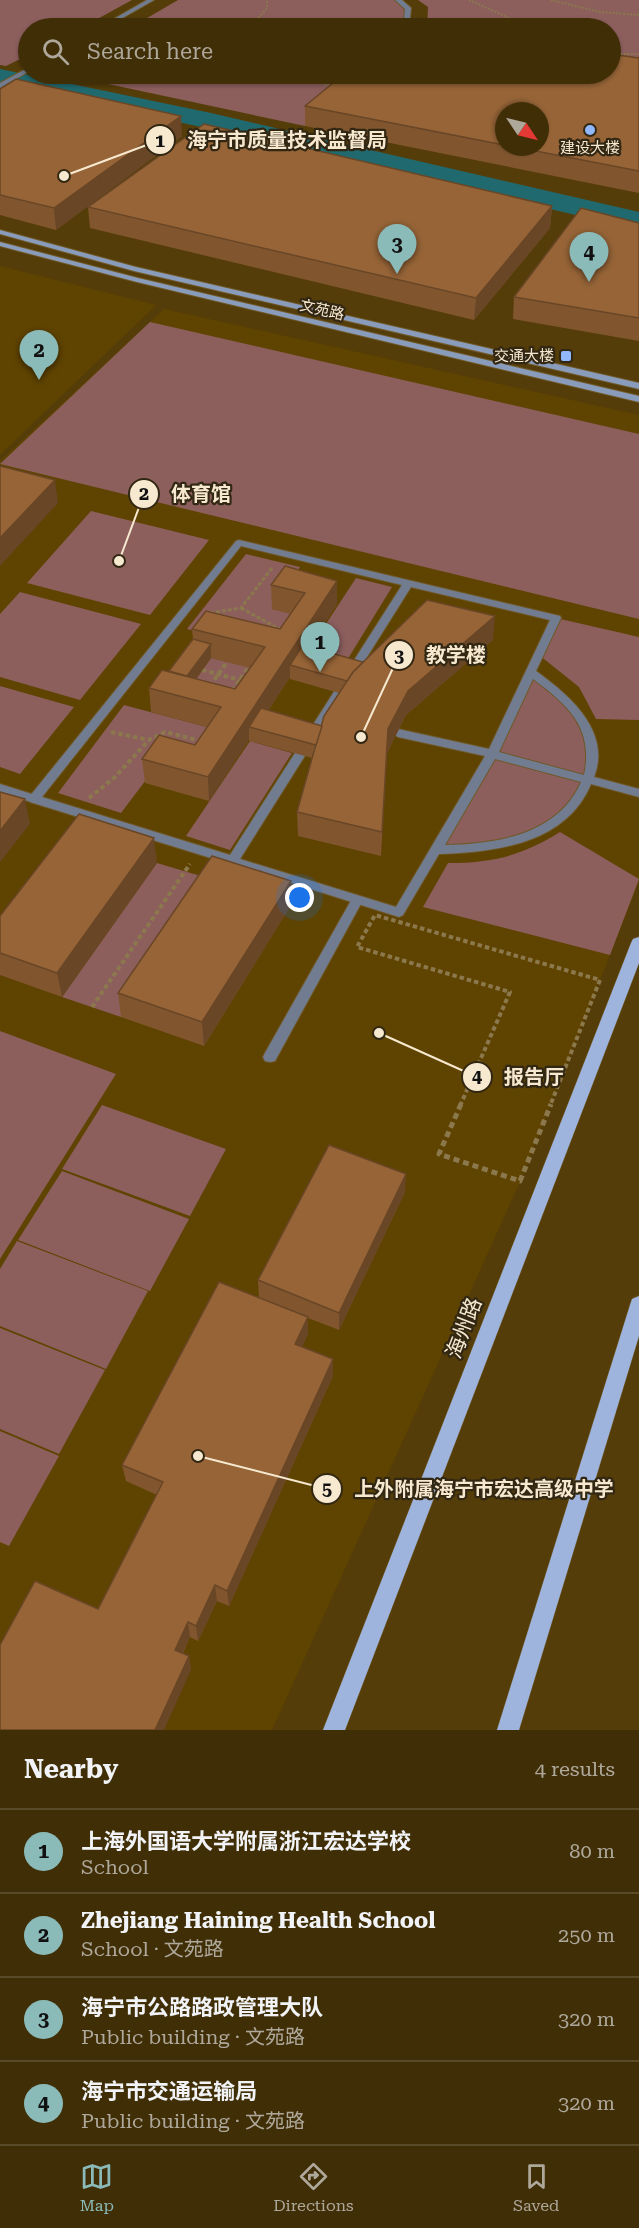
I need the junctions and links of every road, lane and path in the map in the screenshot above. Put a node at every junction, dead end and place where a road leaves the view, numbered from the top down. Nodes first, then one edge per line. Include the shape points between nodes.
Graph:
1 (151, 0) edge
2 (267, 0) edge
3 (398, 0) edge
4 (470, 0) edge
5 (551, 0) edge
6 (639, 15) edge
7 (119, 18) edge
8 (258, 18) edge
9 (407, 18) edge
10 (510, 18) edge
11 (621, 54) edge
12 (639, 54) edge
13 (18, 76) edge
14 (326, 84) edge
15 (0, 86) edge
16 (335, 87) edge
17 (0, 232) edge
18 (0, 244) edge
19 (639, 386) edge
20 (639, 399) edge
21 (283, 554) junction
22 (408, 583) junction
23 (241, 608) junction
24 (179, 617) junction
25 (292, 636) edge
26 (227, 662) edge
27 (249, 667) edge
28 (202, 670) edge
29 (531, 672) junction
30 (246, 681) edge
31 (203, 687) edge
32 (214, 690) edge
33 (225, 693) edge
34 (204, 695) edge
35 (236, 695) edge
36 (226, 700) edge
37 (91, 727) junction
38 (398, 733) edge
39 (149, 740) junction
40 (204, 742) edge
41 (492, 754) junction
42 (590, 779) junction
43 (0, 788) edge
44 (639, 793) edge
45 (34, 798) junction
46 (74, 812) junction
47 (199, 851) junction
48 (232, 862) junction
49 (357, 900) junction
50 (639, 944) edge
51 (600, 980) joint
52 (92, 1007) dead end
53 (270, 1058) dead end
54 (639, 1305) edge
55 (632, 1352) edge
56 (334, 1730) edge
57 (508, 1730) edge

1 - 7 street
2 - 8 path via 267,8
3 - 9 street via 408,8
4 - 10 path
5 - 6 path via 600,12
11 - 12 path
13 - 15 street
14 - 16 path
17 - 19 main road, 文苑路 via 134,269
18 - 20 main road, 文苑路
21 - 22 street
21 - 23 path
21 - 24 street via 239,543
22 - 29 street via 556,618
22 - 48 street
23 - 24 path
23 - 25 path
24 - 37 street
26 - 34 path
27 - 36 path
28 - 30 path
29 - 41 street
29 - 42 street via 567,701 588,730 593,761
31 - 32 path
33 - 35 path
37 - 39 path
37 - 45 street
38 - 41 street
39 - 40 path via 165,732
39 - 46 path via 115,777
41 - 42 street
41 - 42 street via 436,850 496,846 540,831 573,807
41 - 49 street via 399,912
42 - 44 street
43 - 45 street
45 - 46 street
46 - 47 street
47 - 48 street
47 - 52 path
48 - 49 street
49 - 53 street
50 - 56 main road, 海州路
51 - 51 path via 375,915 357,947 510,992 439,1154 520,1181
54 - 55 main road
55 - 57 main road

